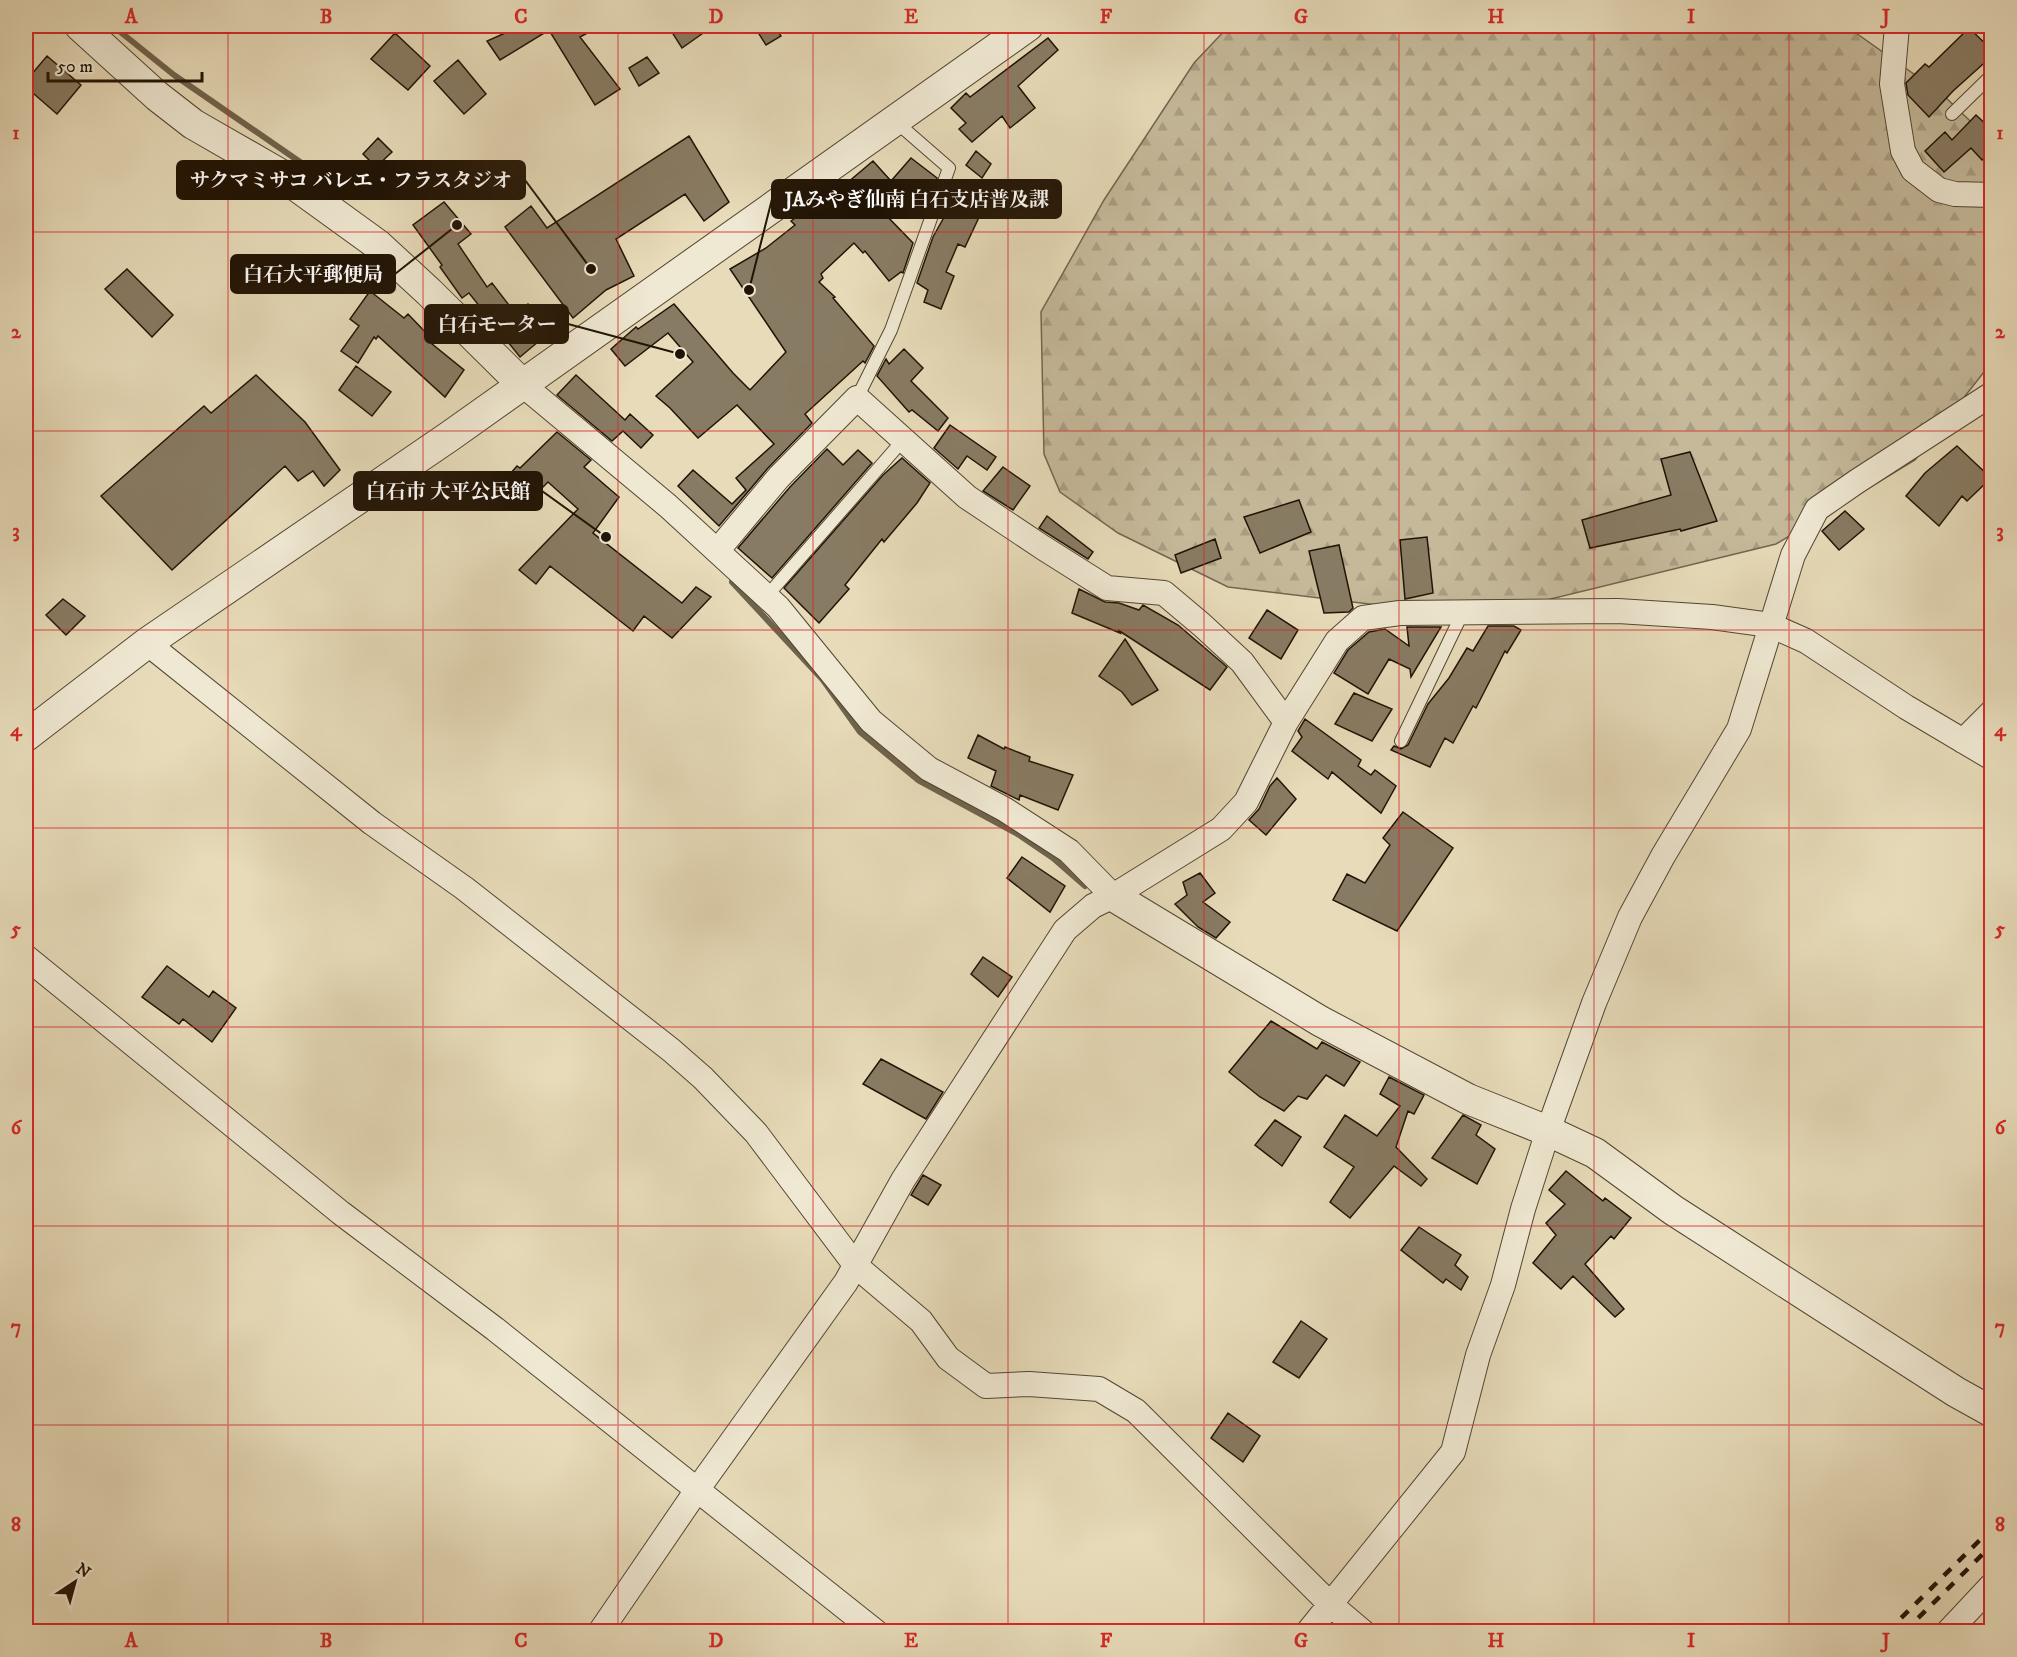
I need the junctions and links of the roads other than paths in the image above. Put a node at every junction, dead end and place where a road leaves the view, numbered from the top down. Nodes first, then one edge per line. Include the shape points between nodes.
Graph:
1 (80, 26) edge
2 (1027, 26) edge
3 (1897, 26) edge
4 (1992, 75) edge
5 (1952, 114) dead end
6 (894, 120) junction
7 (1992, 195) edge
8 (523, 385) junction
9 (1992, 394) edge
10 (857, 398) junction
11 (904, 439) junction
12 (717, 551) junction
13 (766, 597) junction
14 (1463, 612) junction
15 (1770, 625) junction
16 (147, 643) junction
17 (1992, 712) edge
18 (1286, 722) junction
19 (26, 736) edge
20 (1401, 741) dead end
21 (1963, 741) junction
22 (1992, 758) edge
23 (1113, 896) junction
24 (26, 957) edge
25 (1548, 1131) junction
26 (856, 1266) junction
27 (1992, 1412) edge
28 (697, 1490) junction
29 (1992, 1585) edge
30 (1330, 1605) junction
31 (600, 1632) edge
32 (876, 1632) edge
33 (1308, 1632) edge
34 (1363, 1632) edge
35 (1948, 1632) edge

1 - 8 street via 193,124 280,174 378,245
2 - 6 street
3 - 7 street via 1892,84 1903,151 1913,170 1939,190
4 - 5 lane
6 - 8 street
6 - 10 lane via 949,168 891,330
8 - 12 street
8 - 16 street
9 - 15 street via 1817,509 1793,555
10 - 11 street
10 - 12 street via 778,477
11 - 13 lane
11 - 18 street via 967,497 1107,588 1164,593 1242,662
12 - 13 street
13 - 23 street via 871,721 929,770 1004,809 1069,851
14 - 15 street via 1618,611
14 - 18 street via 1363,618 1337,641
14 - 20 lane
15 - 21 street via 1806,641
15 - 25 street via 1739,729 1630,917
16 - 19 street
16 - 26 street via 372,823 464,888 703,1078 756,1133
17 - 21 street
18 - 23 street via 1246,802 1221,829
21 - 22 street
23 - 25 street via 1320,1021 1468,1099
23 - 26 street via 1093,906 1065,930 903,1180
24 - 28 street via 341,1213 495,1329
25 - 27 street via 1595,1153 1673,1210
25 - 30 street via 1478,1355 1453,1452
26 - 28 street
26 - 30 street via 921,1321 948,1358 986,1386 1029,1384 1099,1389 1136,1412
28 - 31 street
28 - 32 street
29 - 35 street
30 - 33 street
30 - 34 street

